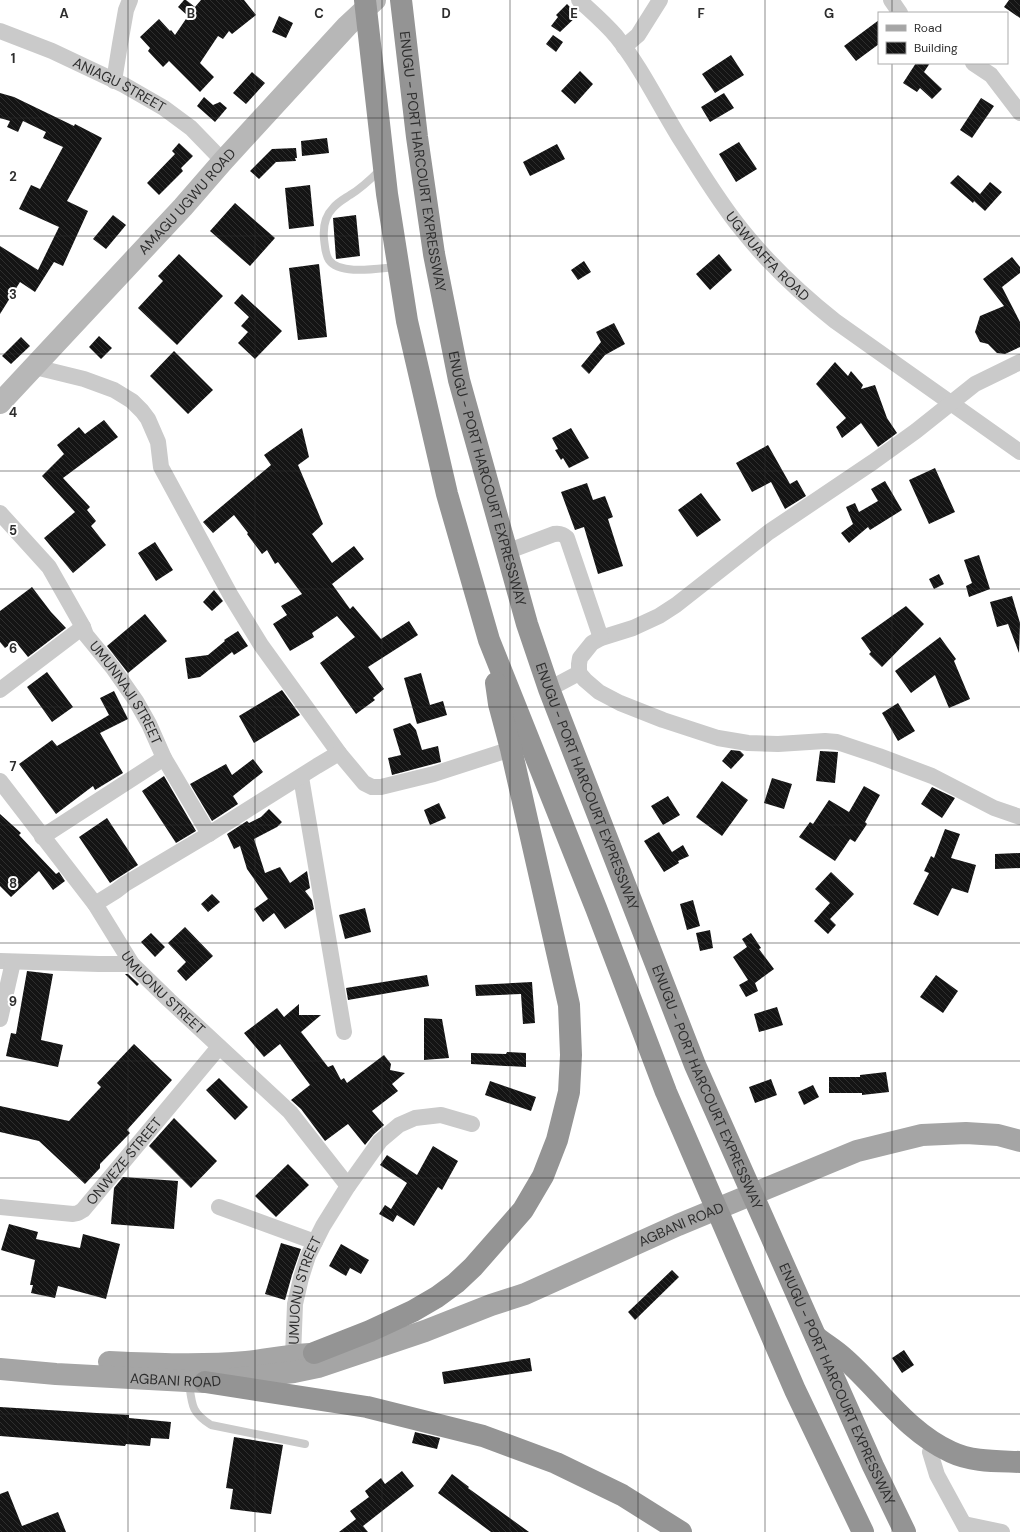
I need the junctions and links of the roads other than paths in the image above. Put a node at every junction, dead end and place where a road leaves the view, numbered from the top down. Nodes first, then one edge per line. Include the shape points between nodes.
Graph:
1 (130, 0) edge
2 (365, 0) edge
3 (375, 0) edge
4 (579, 0) edge
5 (660, 0) edge
6 (891, 0) edge
7 (401, 2) edge
8 (899, 12) edge
9 (0, 31) edge
10 (624, 47) junction
11 (974, 64) edge
12 (114, 81) junction
13 (1020, 113) edge
14 (223, 161) junction
15 (383, 166) junction
16 (398, 267) junction
17 (1020, 362) edge
18 (35, 367) junction
19 (0, 403) edge
20 (950, 404) junction
21 (1020, 452) edge
22 (0, 513) edge
23 (506, 552) junction
24 (83, 627) junction
25 (601, 638) junction
26 (489, 640) junction
27 (579, 673) junction
28 (549, 689) junction
29 (0, 690) edge
30 (511, 748) junction
31 (339, 753) junction
32 (164, 758) junction
33 (301, 777) junction
34 (0, 781) edge
35 (1020, 817) edge
36 (209, 834) junction
37 (42, 837) junction
38 (95, 904) junction
39 (7, 961) edge
40 (132, 964) junction
41 (0, 1019) edge
42 (344, 1032) dead end
43 (219, 1046) junction
44 (472, 1124) dead end
45 (1020, 1141) edge
46 (348, 1186) junction
47 (0, 1207) edge
48 (219, 1207) dead end
49 (315, 1242) junction
50 (816, 1337) junction
51 (304, 1354) junction
52 (349, 1356) junction
53 (0, 1357) edge
54 (0, 1369) edge
55 (195, 1376) junction
56 (305, 1444) dead end
57 (930, 1452) dead end
58 (1020, 1462) edge
59 (966, 1528) edge
60 (681, 1532) edge
61 (864, 1532) edge
62 (905, 1532) edge
63 (1002, 1532) edge

1 - 12 street
2 - 15 highway
3 - 14 street, AMAGU UGWU ROAD via 347,26
4 - 10 street, UGWUAFFA ROAD via 605,24
5 - 10 street via 638,35
6 - 8 street
7 - 23 highway, ENUGU - PORT HARCOURT EXPRESSWAY via 434,254 460,380
9 - 12 street, ANIAGU STREET via 52,51
10 - 20 street, UGWUAFFA ROAD via 720,199 755,245 807,298 835,321
11 - 13 street via 991,75
12 - 14 street, ANIAGU STREET via 164,108 191,128
14 - 18 street, AMAGU UGWU ROAD
15 - 16 highway
15 - 16 lane via 364,186 332,208 326,217 323,232 325,249 328,260 343,268 354,270
16 - 26 highway via 407,321 447,494
17 - 20 street via 975,384
18 - 19 street, AMAGU UGWU ROAD
18 - 31 street via 84,379 114,390 142,411 158,442 161,467 231,596 261,645
20 - 21 street, UGWUAFFA ROAD
20 - 25 street via 873,462 769,532 676,605 633,628
22 - 24 street, UMUNNAJI STREET via 49,567
23 - 25 street via 554,534 564,535
23 - 28 highway, ENUGU - PORT HARCOURT EXPRESSWAY
24 - 29 street
24 - 32 street, UMUNNAJI STREET via 86,635 136,701
25 - 27 street via 587,648 580,658
26 - 30 highway
26 - 61 highway via 666,1092 795,1390
27 - 28 street
27 - 35 street via 600,692 620,703 718,738 748,743 837,742 932,776 994,808
28 - 50 highway, ENUGU - PORT HARCOURT EXPRESSWAY via 696,1065
30 - 31 street via 434,774 381,787 372,787 364,783
30 - 51 highway via 569,1006 572,1055 569,1092 557,1140 543,1176 523,1210 456,1283 413,1311 370,1331
31 - 33 street
32 - 36 street
32 - 37 street, UMUNNAJI STREET
33 - 36 street
33 - 42 street
34 - 37 street, UMUONU STREET
36 - 38 street
37 - 38 street, UMUONU STREET
38 - 40 street, UMUONU STREET
39 - 40 street
39 - 41 street
40 - 43 street, UMUONU STREET
43 - 46 street, UMUONU STREET via 290,1112
43 - 47 street, ONWEZE STREET via 78,1213
44 - 46 street, UMUONU STREET via 441,1115 415,1118 399,1125 380,1141
45 - 52 main road, AGBANI ROAD via 998,1135 966,1133 922,1135 857,1151 678,1225 525,1294
46 - 49 street, UMUONU STREET
48 - 49 street
49 - 51 street, UMUONU STREET via 308,1256 295,1304
50 - 58 highway via 845,1358 894,1411 921,1434 952,1452 984,1461
50 - 62 highway, ENUGU - PORT HARCOURT EXPRESSWAY
51 - 52 main road, AGBANI ROAD
51 - 55 main road, AGBANI ROAD via 247,1362
52 - 55 main road, AGBANI ROAD via 294,1372
53 - 55 main road, AGBANI ROAD
54 - 55 main road, AGBANI ROAD via 56,1374
55 - 56 lane via 193,1407 200,1418 211,1425
55 - 60 highway via 367,1407 483,1436 556,1463 622,1495
57 - 59 street via 937,1475
59 - 63 street

